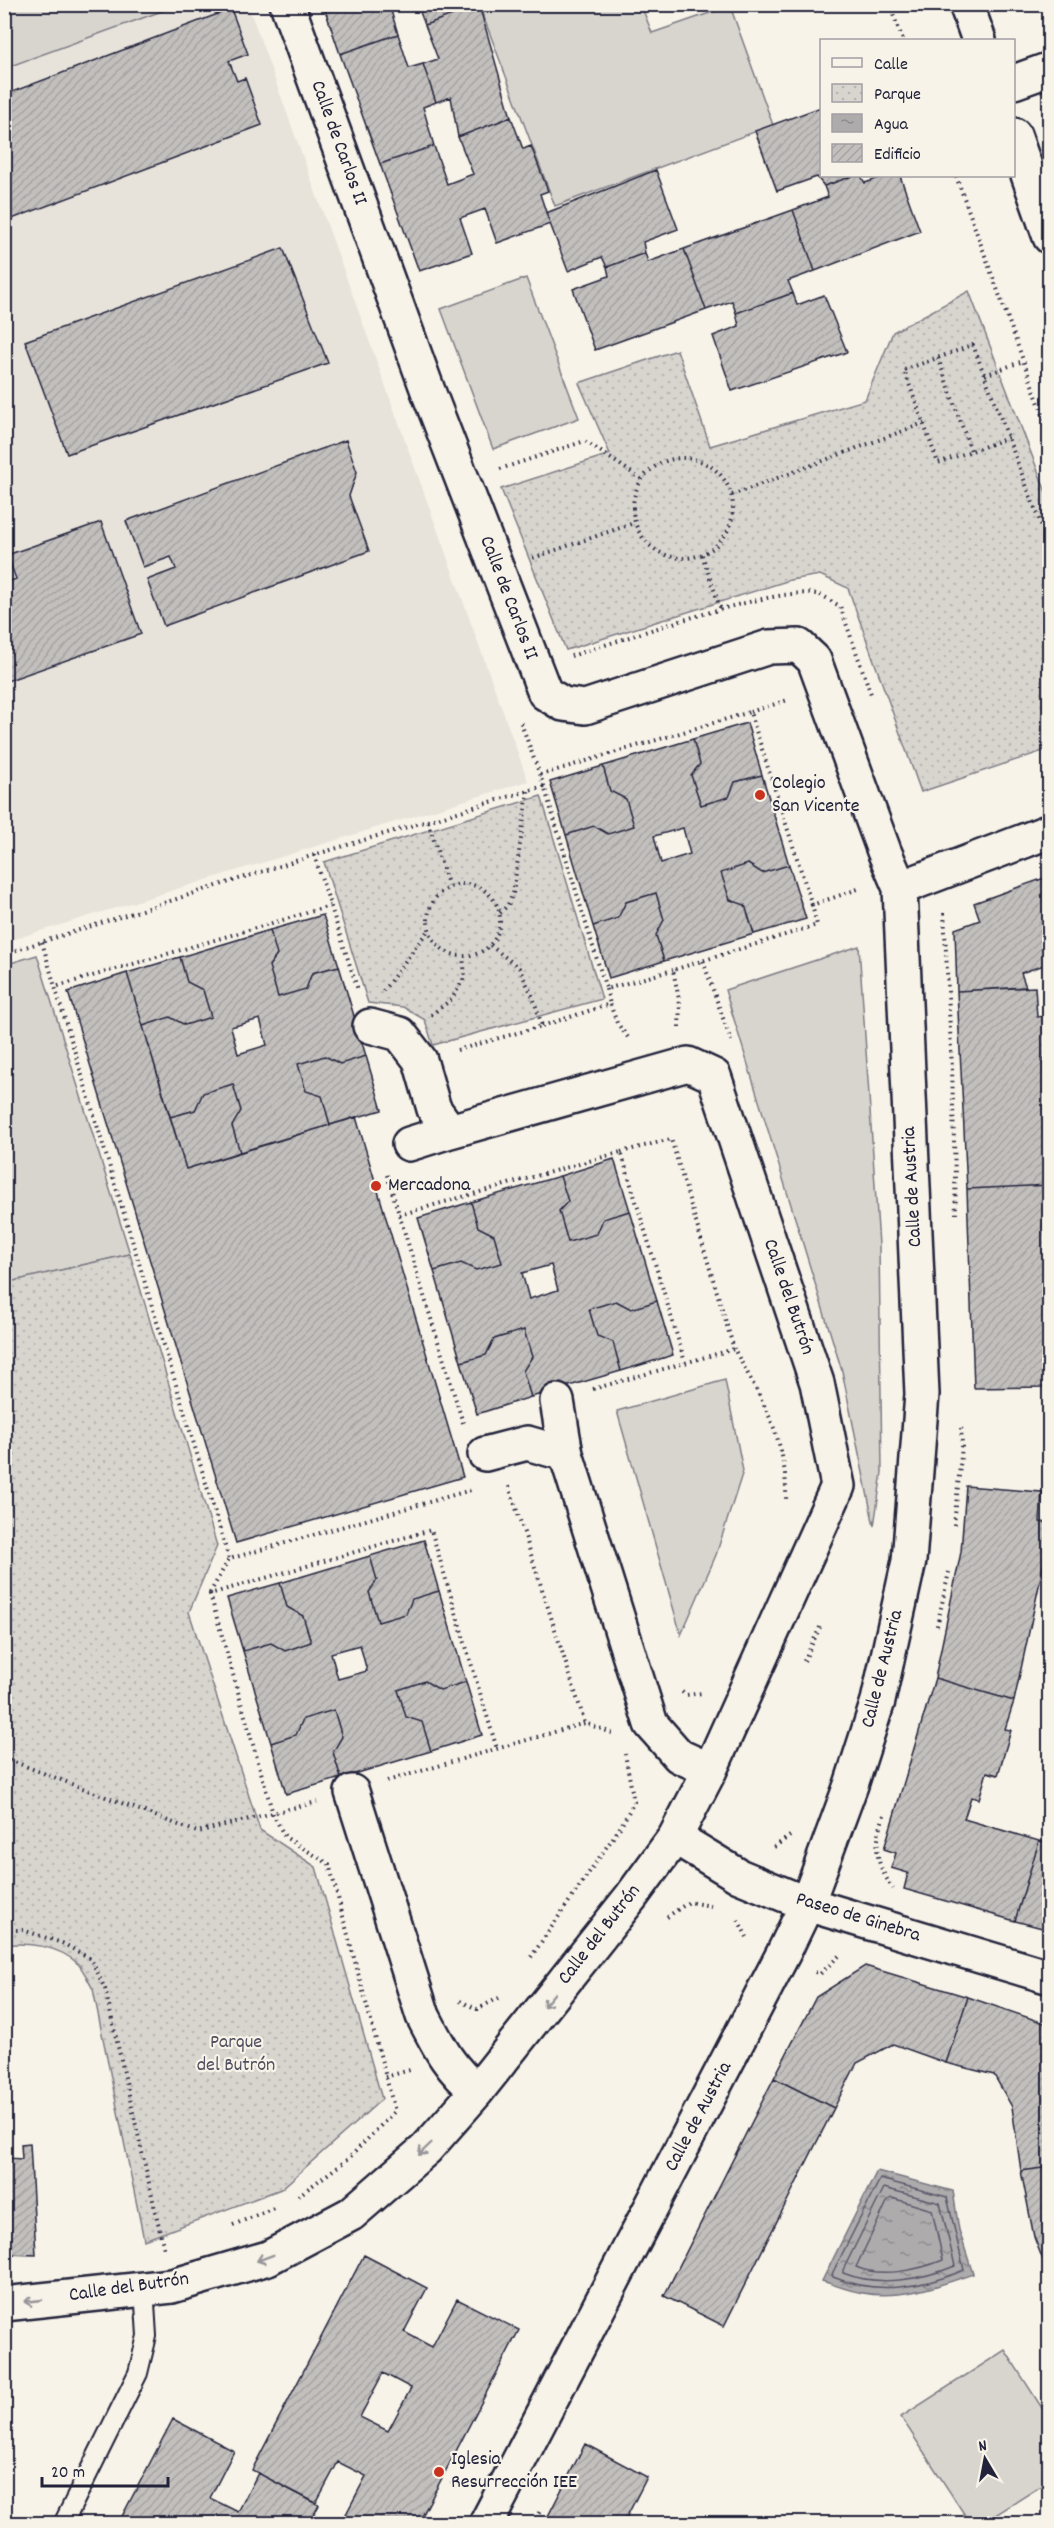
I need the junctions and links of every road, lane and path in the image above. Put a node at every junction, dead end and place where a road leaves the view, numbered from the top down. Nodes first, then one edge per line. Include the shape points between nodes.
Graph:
1 (287, 4) edge
2 (889, 4) edge
3 (966, 4) edge
4 (903, 39) edge
5 (980, 39) edge
6 (1050, 69) edge
7 (1015, 82) edge
8 (1015, 138) edge
9 (956, 177) edge
10 (1050, 237) edge
11 (938, 358) junction
12 (1023, 361) junction
13 (985, 375) junction
14 (924, 423) junction
15 (1050, 434) edge
16 (1008, 438) junction
17 (970, 451) junction
18 (496, 471) dead end
19 (641, 479) junction
20 (732, 495) junction
21 (634, 523) junction
22 (1050, 548) edge
23 (702, 555) junction
24 (529, 560) dead end
25 (722, 610) junction
26 (565, 658) dead end
27 (872, 698) dead end
28 (540, 775) dead end
29 (528, 791) junction
30 (428, 822) junction
31 (1050, 831) edge
32 (314, 855) junction
33 (856, 880) dead end
34 (449, 887) junction
35 (900, 888) junction
36 (813, 905) junction
37 (330, 906) junction
38 (500, 912) junction
39 (429, 929) junction
40 (42, 942) junction
41 (490, 945) junction
42 (4, 954) edge
43 (463, 957) junction
44 (673, 970) junction
45 (56, 987) junction
46 (606, 989) junction
47 (358, 993) dead end
48 (610, 1004) junction
49 (375, 1011) joint
50 (425, 1020) dead end
51 (542, 1026) junction
52 (675, 1035) dead end
53 (636, 1045) dead end
54 (451, 1052) dead end
55 (450, 1131) junction
56 (409, 1144) dead end
57 (621, 1152) junction
58 (399, 1215) dead end
59 (734, 1349) dead end
60 (685, 1362) dead end
61 (557, 1401) dead end
62 (485, 1454) dead end
63 (566, 1454) junction
64 (507, 1480) dead end
65 (471, 1489) dead end
66 (230, 1559) junction
67 (210, 1594) junction
68 (585, 1723) junction
69 (615, 1734) dead end
70 (624, 1747) dead end
71 (497, 1749) junction
72 (4, 1758) edge
73 (710, 1770) junction
74 (352, 1792) junction
75 (273, 1815) junction
76 (675, 1837) junction
77 (807, 1904) junction
78 (4, 1930) edge
79 (530, 1958) dead end
80 (1050, 1977) edge
81 (504, 1995) dead end
82 (451, 1997) dead end
83 (477, 2091) junction
84 (291, 2201) dead end
85 (280, 2205) dead end
86 (228, 2227) dead end
87 (158, 2288) junction
88 (4, 2304) edge
89 (451, 2482) dead end
90 (463, 2488) dead end
91 (63, 2523) edge
92 (486, 2523) edge

1 - 35 street, Calle de Carlos II via 545,693 563,704 585,707 769,647 799,646 814,660
2 - 4 path
3 - 5 street
6 - 7 street
8 - 10 street
9 - 12 path
11 - 13 path via 974,345
11 - 14 path via 904,370
11 - 17 path
12 - 13 path
12 - 15 path
13 - 16 path
14 - 17 path via 938,463
14 - 20 path
16 - 17 path
16 - 22 path
18 - 19 path via 585,441
19 - 20 path via 668,460 685,458 712,467
19 - 21 path via 633,501
20 - 23 path via 730,527 720,542
21 - 23 path via 647,544 660,553 677,559
21 - 24 path
23 - 25 path
25 - 26 path
25 - 27 path via 786,593 819,594 840,606
28 - 36 path via 750,712
29 - 30 path
29 - 38 path via 513,892
29 - 46 path via 544,786
30 - 32 path
30 - 34 path
31 - 35 street
32 - 37 path
32 - 40 path
33 - 36 path via 860,889
34 - 38 path via 470,884 480,888 496,902
34 - 39 path via 433,900 427,920
35 - 77 street, Calle de Austria via 922,1394 909,1561 878,1701
36 - 44 path via 817,926
37 - 45 path
37 - 47 path
38 - 41 path via 500,924
39 - 43 path via 442,948
39 - 49 path
40 - 42 path
40 - 45 path
41 - 43 path
41 - 51 path via 519,968
43 - 50 path via 465,976 452,999
44 - 46 path
44 - 52 path via 680,1004
45 - 66 path
46 - 48 path
48 - 51 path
48 - 53 path via 617,1023
49 - 55 street via 420,1060 434,1109
51 - 54 path
55 - 56 street, Calle del Butrón
55 - 73 street, Calle del Butrón via 688,1064 714,1076 817,1383 838,1486
57 - 58 path
57 - 59 path via 670,1139
57 - 60 path
61 - 63 street
62 - 63 street via 527,1443
63 - 73 street via 651,1724 679,1756
64 - 68 path
65 - 66 path
66 - 67 path
67 - 71 path via 431,1530
67 - 75 path
68 - 69 path
68 - 71 path
70 - 79 path via 634,1802
71 - 74 path
72 - 75 path via 197,1832
73 - 76 street, Calle del Butrón
74 - 75 path
74 - 83 street via 423,2016 457,2074
75 - 84 path via 285,1837 329,1864 394,2111 348,2159
76 - 77 street, Paseo de Ginebra via 739,1876
76 -> 83 street, Calle del Butrón
77 - 80 street, Paseo de Ginebra
77 - 92 street, Calle de Austria
78 - 87 path via 23,1930 62,1942 91,1959 105,1989
81 - 82 path via 477,2009
83 -> 87 street, Calle del Butrón via 426,2149 351,2214 268,2258
85 - 86 path
87 -> 88 street, Calle del Butrón
87 - 91 lane via 138,2373
89 - 90 path

